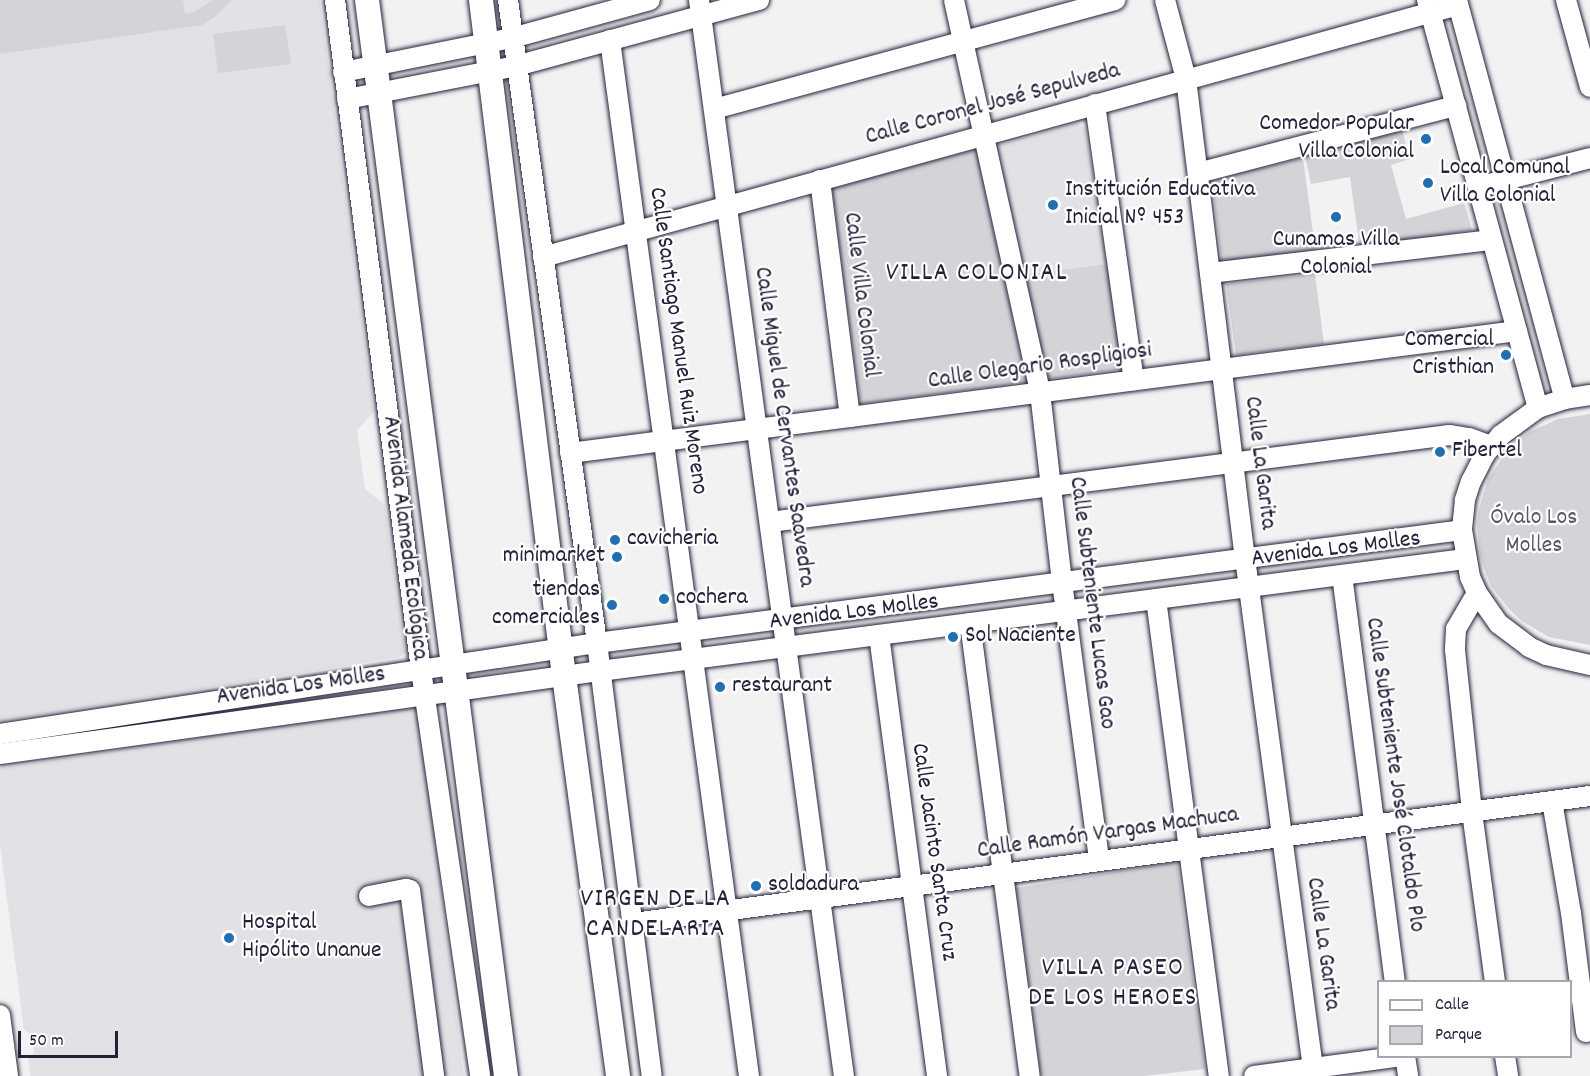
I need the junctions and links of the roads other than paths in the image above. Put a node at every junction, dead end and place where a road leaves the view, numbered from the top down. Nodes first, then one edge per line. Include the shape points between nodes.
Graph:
1 (335, 0) edge
2 (367, 0) edge
3 (481, 0) edge
4 (508, 0) edge
5 (650, 0) edge
6 (759, 0) edge
7 (954, 0) edge
8 (1115, 0) edge
9 (1165, 0) edge
10 (1566, 0) edge
11 (1458, 3) edge
12 (1429, 7) edge
13 (700, 8) edge
14 (512, 38) junction
15 (610, 40) junction
16 (961, 42) junction
17 (486, 43) junction
18 (376, 66) junction
19 (516, 66) junction
20 (490, 71) junction
21 (343, 72) junction
22 (1186, 79) junction
23 (1590, 86) edge
24 (379, 93) junction
25 (347, 99) junction
26 (1095, 104) junction
27 (1456, 106) junction
28 (714, 109) junction
29 (984, 134) junction
30 (1590, 158) edge
31 (1198, 173) junction
32 (820, 180) junction
33 (1506, 180) junction
34 (1478, 187) junction
35 (727, 205) junction
36 (636, 230) junction
37 (1492, 240) junction
38 (543, 257) junction
39 (1210, 273) junction
40 (1517, 331) junction
41 (1222, 368) junction
42 (1134, 380) junction
43 (1040, 392) junction
44 (1590, 395) edge
45 (1565, 399) junction
46 (1538, 408) junction
47 (850, 417) junction
48 (758, 430) junction
49 (664, 441) junction
50 (1491, 446) junction
51 (570, 453) junction
52 (1233, 463) junction
53 (1051, 486) junction
54 (770, 522) junction
55 (1462, 530) junction
56 (1245, 558) junction
57 (1465, 559) junction
58 (1341, 575) junction
59 (1062, 582) junction
60 (1249, 587) junction
61 (1478, 593) junction
62 (1156, 599) junction
63 (1065, 611) junction
64 (783, 619) junction
65 (970, 623) junction
66 (690, 631) junction
67 (879, 635) junction
68 (597, 643) junction
69 (787, 647) junction
70 (561, 649) junction
71 (694, 659) junction
72 (453, 665) junction
73 (1590, 665) edge
74 (422, 670) junction
75 (600, 671) junction
76 (564, 676) junction
77 (456, 691) junction
78 (426, 695) junction
79 (0, 734) edge
80 (0, 754) edge
81 (1590, 796) edge
82 (1552, 801) junction
83 (1472, 812) junction
84 (1374, 825) junction
85 (1282, 837) junction
86 (1189, 849) junction
87 (1099, 861) junction
88 (1003, 874) junction
89 (912, 886) junction
90 (369, 896) dead end
91 (820, 898) junction
92 (727, 910) junction
93 (633, 923) junction
94 (1395, 980) edge
95 (1495, 980) edge
96 (0, 1015) edge
97 (1582, 1033) edge
98 (1393, 1058) edge
99 (1404, 1058) edge
100 (1505, 1058) edge
101 (1313, 1072) edge
102 (8, 1076) edge
103 (435, 1076) edge
104 (480, 1076) edge
105 (506, 1076) edge
106 (618, 1076) edge
107 (652, 1076) edge
108 (749, 1076) edge
109 (844, 1076) edge
110 (937, 1076) edge
111 (1030, 1076) edge
112 (1219, 1076) edge
113 (1254, 1076) edge
114 (1408, 1076) edge
115 (1508, 1076) edge

1 - 21 street, Avenida Alameda Ecológica
2 - 18 main road, Avenida Alameda Ecológica
3 - 17 main road
4 - 14 street
5 - 14 street
6 - 13 street
7 - 16 street, Calle Subteniente Lucas Gao
8 - 16 street
9 - 22 street, Calle La Garita
10 - 23 street
11 - 12 street, Calle Coronel José Sepulveda
11 - 33 street
12 - 22 street, Calle Coronel José Sepulveda
12 - 27 street
13 - 15 street
13 - 28 street, Calle Miguel de Cervantes Saavedra
14 - 17 street
14 - 19 street
15 - 19 street
15 - 36 street, Calle Santiago Manuel Ruiz Moreno
16 - 28 street
16 - 29 street, Calle Subteniente Lucas Gao
17 - 18 street
17 - 20 main road
18 - 21 street
18 - 24 main road, Avenida Alameda Ecológica
19 - 20 street
19 - 38 street
20 - 24 street
20 - 70 main road
21 - 25 street, Avenida Alameda Ecológica
22 - 26 street, Calle Coronel José Sepulveda
22 - 31 street, Calle La Garita
24 - 25 street
24 - 72 main road, Avenida Alameda Ecológica
25 - 74 street, Avenida Alameda Ecológica
26 - 29 street, Calle Coronel José Sepulveda
26 - 42 street
27 - 31 street
27 - 34 street
28 - 35 street, Calle Miguel de Cervantes Saavedra
29 - 32 street, Calle Coronel José Sepulveda
29 - 43 street, Calle Subteniente Lucas Gao
30 - 33 street
31 - 39 street, Calle La Garita
32 - 35 street, Calle Coronel José Sepulveda
32 - 47 street, Calle Villa Colonial
33 - 34 street
33 - 45 street
34 - 37 street
35 - 36 street, Calle Coronel José Sepulveda
35 - 48 street, Calle Miguel de Cervantes Saavedra
36 - 38 street, Calle Coronel José Sepulveda
36 - 49 street, Calle Santiago Manuel Ruiz Moreno
37 - 39 street
37 - 40 street
38 - 51 street
39 - 41 street, Calle La Garita
40 - 41 street, Calle Olegario Rospligiosi
40 - 46 street
41 - 42 street, Calle Olegario Rospligiosi
41 - 52 street, Calle La Garita
42 - 43 street, Calle Olegario Rospligiosi
43 - 47 street, Calle Olegario Rospligiosi
43 - 53 street, Calle Subteniente Lucas Gao
44 - 45 street
45 - 46 street
46 - 50 street via 1512,424
47 - 48 street, Calle Olegario Rospligiosi
48 - 49 street, Calle Olegario Rospligiosi
48 - 54 street, Calle Miguel de Cervantes Saavedra
49 - 51 street, Calle Olegario Rospligiosi
49 - 66 street, Calle Santiago Manuel Ruiz Moreno
50 - 52 street via 1449,435
50 - 55 street via 1468,490
51 - 68 street
52 - 53 street
52 - 56 street, Calle La Garita
53 - 54 street
53 - 59 street, Calle Subteniente Lucas Gao
54 - 64 street, Calle Miguel de Cervantes Saavedra
55 - 56 street, Avenida Los Molles
55 - 57 street
56 - 59 street, Avenida Los Molles
56 - 60 street, Calle La Garita
57 - 58 street, Avenida Los Molles
57 - 61 street
58 - 60 street, Avenida Los Molles
58 - 84 street, Calle Subteniente José Clotaldo Plo
59 - 63 street, Calle Subteniente Lucas Gao
59 - 64 street, Avenida Los Molles
60 - 62 street, Avenida Los Molles
60 - 85 street, Calle La Garita
61 - 73 street via 1499,624 1529,647 1563,661
61 - 83 street via 1456,629 1455,650
62 - 63 street, Avenida Los Molles
62 - 86 street
63 - 65 street, Avenida Los Molles
63 - 87 street, Calle Subteniente Lucas Gao
64 - 66 street, Avenida Los Molles
64 - 69 street, Calle Miguel de Cervantes Saavedra
65 - 67 street, Avenida Los Molles
65 - 88 street
66 - 68 street, Avenida Los Molles
66 - 71 street, Calle Santiago Manuel Ruiz Moreno
67 - 69 street, Avenida Los Molles
67 - 89 street, Calle Jacinto Santa Cruz
68 - 70 street, Avenida Los Molles
68 - 75 street
69 - 71 street, Avenida Los Molles
69 - 91 street, Calle Miguel de Cervantes Saavedra
70 - 72 street, Avenida Los Molles
70 - 76 main road
71 - 75 street, Avenida Los Molles
71 - 92 street, Calle Santiago Manuel Ruiz Moreno
72 - 74 street, Avenida Los Molles
72 - 77 main road, Avenida Alameda Ecológica
74 - 78 street, Avenida Alameda Ecológica
74 - 79 street, Avenida Los Molles
75 - 76 street, Avenida Los Molles
75 - 93 street
76 - 77 street, Avenida Los Molles
76 - 106 main road
77 - 78 street, Avenida Los Molles
77 - 105 main road, Avenida Alameda Ecológica
78 - 80 street, Avenida Los Molles
78 - 104 street, Avenida Alameda Ecológica
81 - 82 street, Calle Ramón Vargas Machuca
82 - 83 street, Calle Ramón Vargas Machuca
82 - 97 street via 1571,913
83 - 84 street, Calle Ramón Vargas Machuca
83 - 95 street
84 - 85 street, Calle Ramón Vargas Machuca
84 - 94 street, Calle Subteniente José Clotaldo Plo
85 - 86 street, Calle Ramón Vargas Machuca
85 - 101 street, Calle La Garita
86 - 87 street, Calle Ramón Vargas Machuca
86 - 112 street
87 - 88 street, Calle Ramón Vargas Machuca
88 - 89 street, Calle Ramón Vargas Machuca
88 - 111 street
89 - 91 street, Calle Ramón Vargas Machuca
89 - 110 street, Calle Jacinto Santa Cruz
90 - 103 street via 410,890
91 - 92 street, Calle Ramón Vargas Machuca
91 - 109 street, Calle Miguel de Cervantes Saavedra
92 - 93 street, Calle Ramón Vargas Machuca
92 - 108 street, Calle Santiago Manuel Ruiz Moreno
93 - 107 street
96 - 102 street
98 - 101 street
99 - 114 street
100 - 115 street
101 - 113 street

